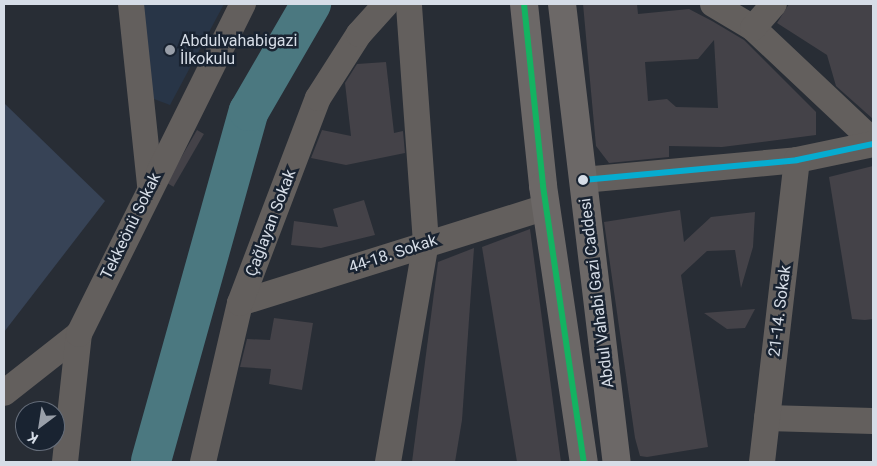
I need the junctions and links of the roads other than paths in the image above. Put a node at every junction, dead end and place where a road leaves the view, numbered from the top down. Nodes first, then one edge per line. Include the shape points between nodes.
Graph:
1 (131, 4) edge
2 (243, 4) edge
3 (386, 4) edge
4 (409, 4) edge
5 (524, 4) edge
6 (562, 4) edge
7 (713, 4) edge
8 (774, 4) edge
9 (753, 28) junction
10 (873, 142) edge
11 (798, 160) junction
12 (583, 180) junction
13 (150, 185) junction
14 (546, 207) junction
15 (426, 243) junction
16 (240, 303) junction
17 (78, 334) junction
18 (4, 393) edge
19 (767, 418) junction
20 (873, 421) edge
21 (65, 462) edge
22 (203, 462) edge
23 (388, 462) edge
24 (584, 462) edge
25 (617, 462) edge
26 (762, 462) edge

1 - 13 street
2 - 13 street, Tekkeönü Sokak
3 - 16 street, Çağlayan Sokak via 359,34 318,98
4 - 15 street
5 - 14 main road
6 - 12 main road, Abdul Vahabi Gazi Caddesi
7 - 9 street
8 - 9 street
9 - 10 street
10 - 11 street
11 - 12 street
11 - 19 street, 21-14. Sokak
12 - 25 main road, Abdul Vahabi Gazi Caddesi
13 - 17 street, Tekkeönü Sokak
14 - 15 street, 44-18. Sokak
14 - 24 main road
15 - 16 street, 44-18. Sokak
15 - 23 street
16 - 22 street, Çağlayan Sokak
17 - 18 street
17 - 21 street, Tekkeönü Sokak
19 - 20 street
19 - 26 street, 21-14. Sokak

